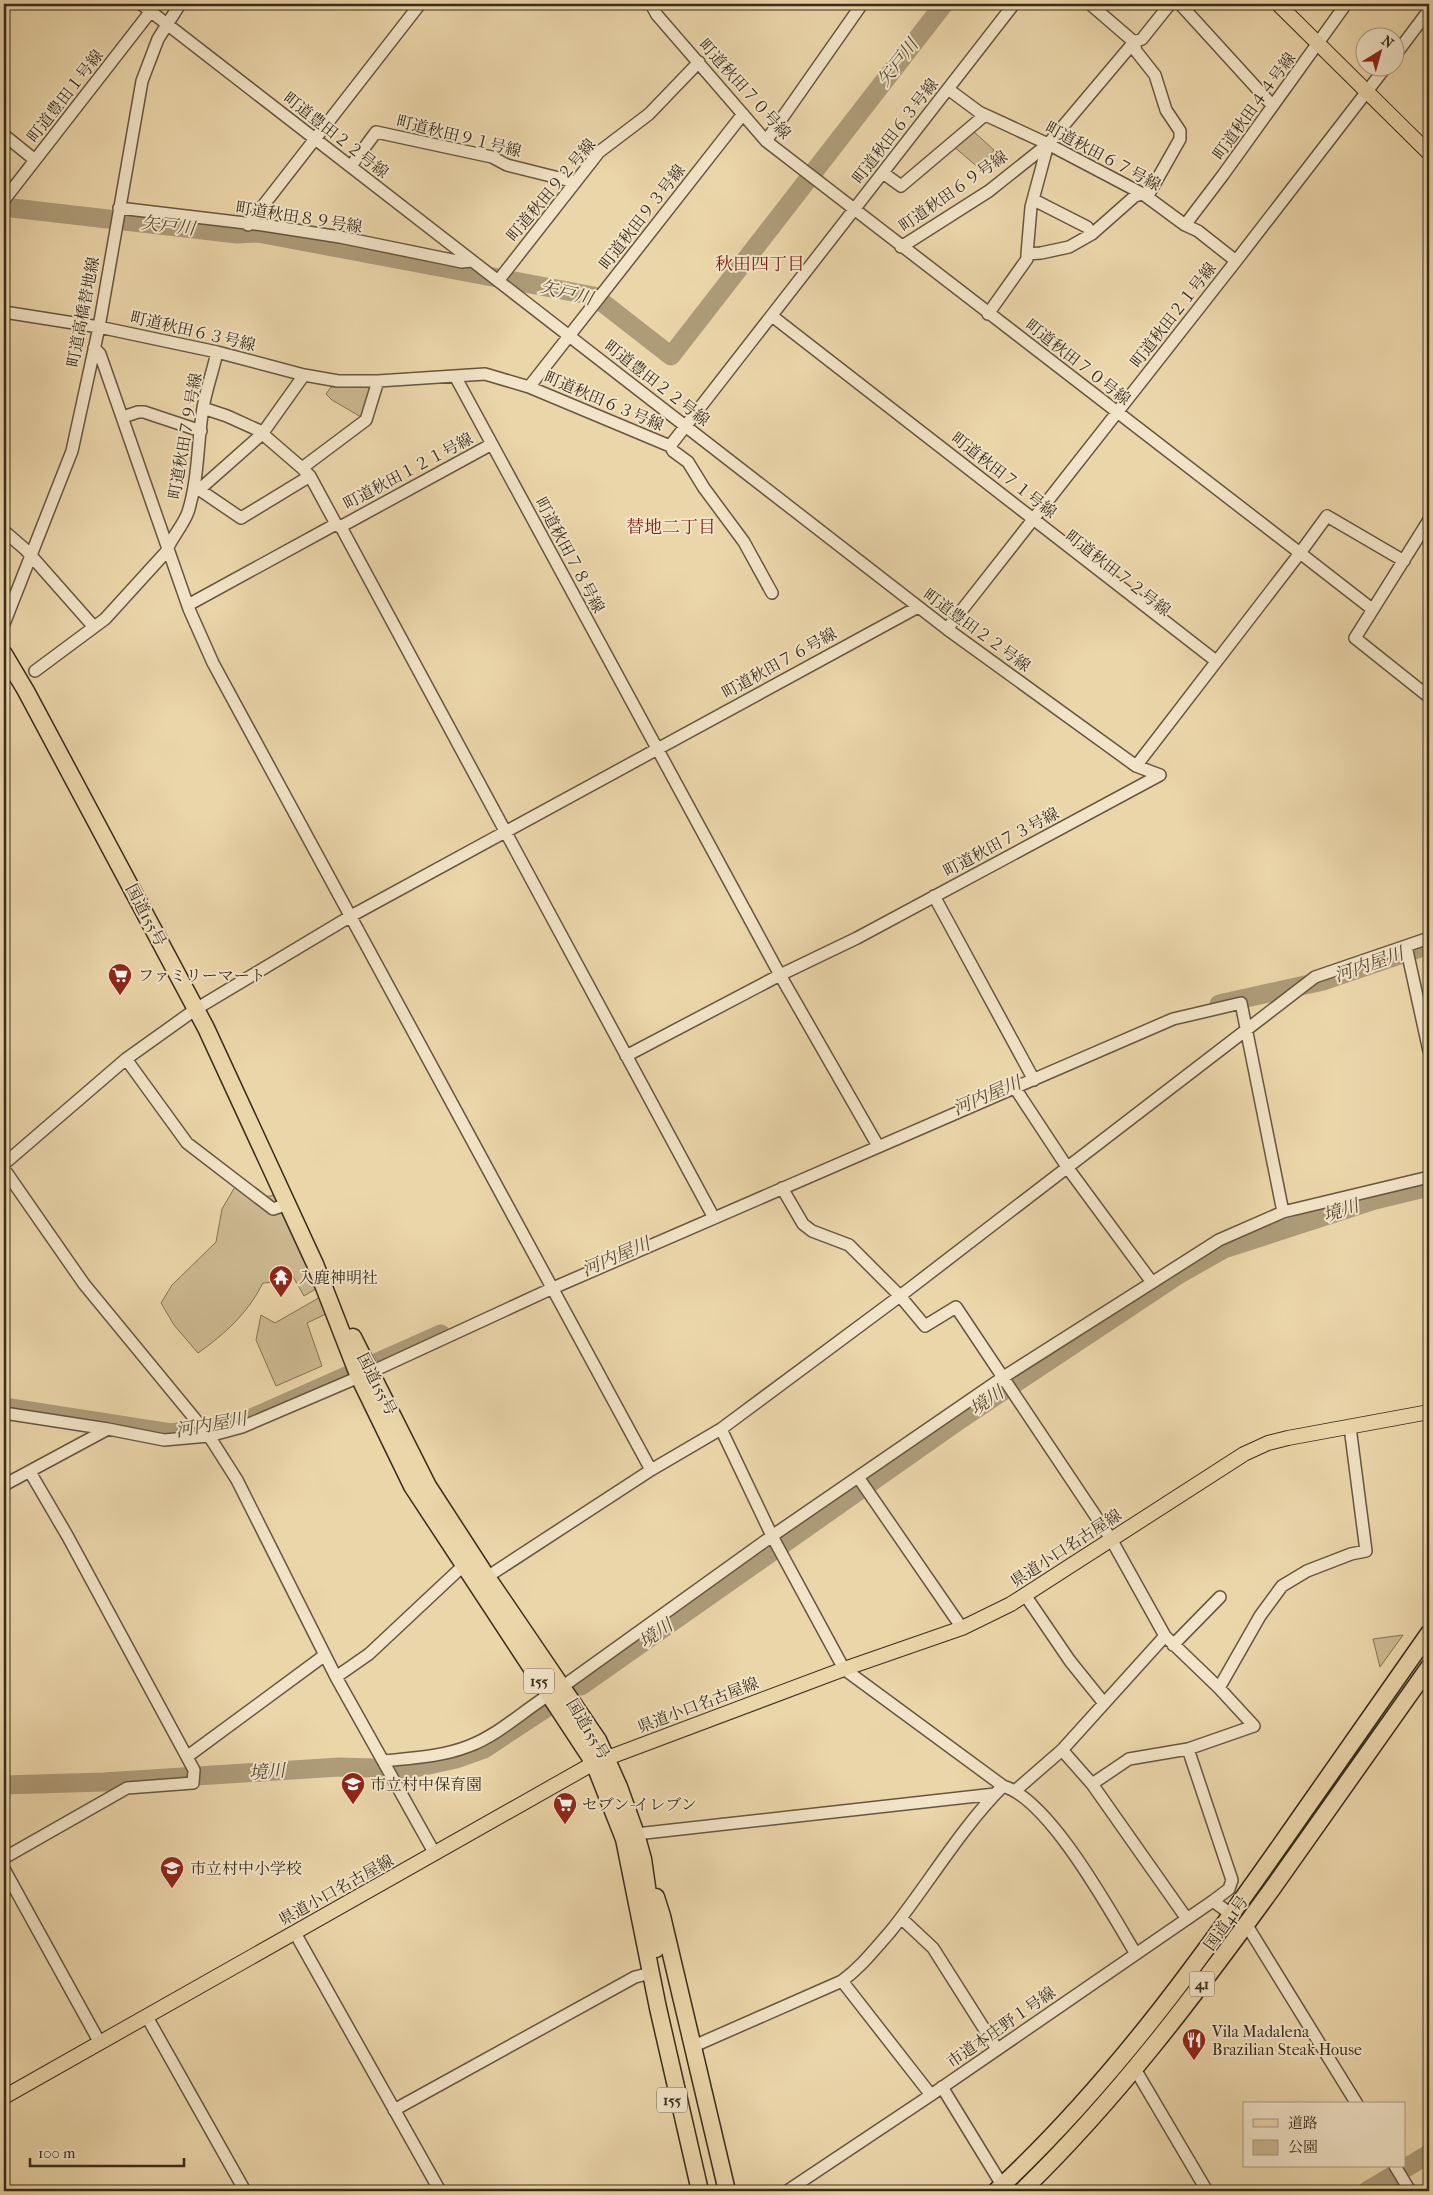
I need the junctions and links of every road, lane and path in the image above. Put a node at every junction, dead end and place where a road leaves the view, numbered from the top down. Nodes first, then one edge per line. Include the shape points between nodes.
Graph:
1 (180, 4) edge
2 (420, 4) edge
3 (862, 4) edge
4 (1014, 4) edge
5 (1090, 4) edge
6 (1170, 4) edge
7 (1180, 4) edge
8 (1278, 4) edge
9 (1346, 4) edge
10 (653, 5) edge
11 (146, 7) edge
12 (1429, 10) edge
13 (167, 23) junction
14 (1406, 41) edge
15 (1134, 42) junction
16 (1318, 43) junction
17 (698, 62) junction
18 (1377, 78) edge
19 (948, 89) junction
20 (1366, 91) junction
21 (1272, 105) junction
22 (743, 114) junction
23 (986, 115) junction
24 (4, 135) edge
25 (315, 138) junction
26 (766, 142) junction
27 (1048, 144) junction
28 (1429, 153) edge
29 (35, 160) junction
30 (350, 166) junction
31 (883, 173) junction
32 (575, 182) junction
33 (1144, 194) junction
34 (4, 200) edge
35 (1034, 200) junction
36 (119, 208) junction
37 (854, 211) junction
38 (248, 225) junction
39 (1185, 225) junction
40 (1092, 234) junction
41 (901, 247) junction
42 (1027, 254) junction
43 (472, 261) junction
44 (1236, 261) junction
45 (498, 280) junction
46 (4, 312) edge
47 (988, 314) junction
48 (770, 318) junction
49 (99, 326) junction
50 (569, 336) junction
51 (94, 348) junction
52 (218, 352) junction
53 (304, 375) junction
54 (455, 376) junction
55 (378, 381) junction
56 (529, 387) junction
57 (203, 408) junction
58 (1117, 412) junction
59 (123, 417) junction
60 (686, 426) junction
61 (201, 431) junction
62 (262, 434) junction
63 (492, 444) junction
64 (670, 446) junction
65 (302, 468) junction
66 (310, 476) junction
67 (197, 488) junction
68 (1429, 520) edge
69 (1031, 521) junction
70 (338, 525) junction
71 (4, 531) edge
72 (168, 546) junction
73 (1300, 553) junction
74 (32, 556) junction
75 (1404, 561) junction
76 (772, 593) dead end
77 (918, 606) junction
78 (189, 607) junction
79 (1372, 609) junction
80 (4, 624) edge
81 (94, 628) junction
82 (947, 629) junction
83 (4, 654) edge
84 (1214, 664) junction
85 (35, 671) dead end
86 (1429, 697) edge
87 (657, 748) junction
88 (1136, 766) junction
89 (1160, 775) joint
90 (505, 831) junction
91 (934, 896) junction
92 (351, 916) junction
93 (1429, 938) edge
94 (1406, 946) junction
95 (780, 975) junction
96 (196, 1010) junction
97 (1246, 1031) junction
98 (1429, 1051) edge
99 (626, 1056) junction
100 (126, 1059) junction
101 (1034, 1080) junction
102 (1015, 1088) junction
103 (878, 1146) junction
104 (4, 1164) edge
105 (1068, 1167) junction
106 (4, 1169) edge
107 (1429, 1177) edge
108 (782, 1188) junction
109 (288, 1204) junction
110 (1284, 1212) junction
111 (714, 1218) junction
112 (1151, 1281) junction
113 (552, 1288) junction
114 (900, 1296) junction
115 (365, 1375) junction
116 (1003, 1379) junction
117 (1429, 1412) edge
118 (4, 1413) edge
119 (1350, 1426) junction
120 (108, 1429) junction
121 (721, 1429) junction
122 (209, 1436) junction
123 (652, 1470) junction
124 (30, 1472) junction
125 (858, 1477) junction
126 (4, 1485) edge
127 (772, 1536) junction
128 (1111, 1538) junction
129 (464, 1565) junction
130 (487, 1577) junction
131 (1025, 1595) junction
132 (1220, 1597) dead end
133 (962, 1628) junction
134 (1429, 1633) edge
135 (1165, 1636) junction
136 (1173, 1645) junction
137 (325, 1655) junction
138 (1405, 1668) junction
139 (844, 1669) junction
140 (336, 1677) junction
141 (1426, 1677) edge
142 (562, 1687) junction
143 (1219, 1688) junction
144 (548, 1694) junction
145 (1104, 1702) junction
146 (1188, 1749) junction
147 (1062, 1750) junction
148 (188, 1756) junction
149 (600, 1760) junction
150 (383, 1761) junction
151 (1092, 1784) junction
152 (999, 1790) junction
153 (1016, 1790) junction
154 (636, 1834) junction
155 (435, 1854) junction
156 (4, 1858) edge
157 (643, 1859) junction
158 (4, 1869) edge
159 (1213, 1901) junction
160 (1232, 1915) junction
161 (901, 1918) junction
162 (1187, 1919) junction
163 (1246, 1924) junction
164 (296, 1933) junction
165 (1136, 1954) junction
166 (651, 1973) junction
167 (842, 1981) junction
168 (658, 2008) junction
169 (147, 2017) junction
170 (100, 2043) junction
171 (694, 2046) junction
172 (997, 2049) junction
173 (675, 2066) junction
174 (1135, 2069) junction
175 (942, 2087) junction
176 (931, 2095) junction
177 (4, 2097) edge
178 (1356, 2102) edge
179 (394, 2110) junction
180 (1396, 2168) edge
181 (999, 2188) edge
182 (245, 2191) edge
183 (440, 2191) edge
184 (691, 2191) edge
185 (700, 2191) edge
186 (706, 2191) edge
187 (726, 2191) edge
188 (787, 2191) edge
189 (1022, 2191) edge
190 (1207, 2191) edge
191 (1410, 2191) edge

1 - 13 street, 町道高橋替地線
2 - 25 street
3 - 26 street
4 - 19 street, 町道秋田６３号線
5 - 15 street
6 - 15 street via 1142,39
7 - 21 street
8 - 16 main road
9 - 16 street, 町道秋田４４号線
10 - 17 street, 町道秋田７０号線
11 - 13 street, 町道豊田２２号線
11 - 29 street, 町道豊田１号線
12 - 14 street
13 - 25 street, 町道豊田２２号線
13 - 36 street, 町道高橋替地線 via 142,81
15 - 27 street
15 - 33 street via 1136,51 1155,75 1166,110 1180,131 1180,139 1150,192
16 - 20 main road
16 - 21 street, 町道秋田４４号線
17 - 22 street, 町道秋田７０号線
17 - 32 street, 町道秋田９２号線 via 649,114 599,152
18 - 20 street, 町道秋田２１号線
19 - 23 street, 町道秋田６７号線
19 - 31 street, 町道秋田６３号線
20 - 28 main road
20 - 44 street, 町道秋田２１号線
21 - 39 street, 町道秋田４４号線
22 - 26 street, 町道秋田７０号線
22 - 50 street, 町道秋田９３号線
23 - 27 street, 町道秋田６７号線
23 - 31 street via 900,186
24 - 29 street
25 - 30 street, 町道豊田２２号線
25 - 38 street
26 - 37 street, 町道秋田７０号線
27 - 33 street, 町道秋田６７号線
27 - 35 street
27 - 41 street, 町道秋田６９号線 via 988,191
29 - 34 street, 町道豊田１号線
30 - 32 street, 町道秋田９１号線 via 376,132 492,157
30 - 43 street, 町道豊田２２号線
31 - 37 street, 町道秋田６３号線
32 - 45 street, 町道秋田９２号線
33 - 39 street, 町道秋田６７号線
33 - 40 street via 1135,196
35 - 40 street via 1087,227
35 - 42 street
36 - 38 street, 町道秋田８９号線
36 - 49 street, 町道高橋替地線
37 - 41 street, 町道秋田７０号線
37 - 48 street, 町道秋田６３号線
38 - 43 street, 町道秋田８９号線 via 340,238 462,262
39 - 44 street, 町道秋田６７号線 via 1198,231
40 - 42 street via 1069,247
41 - 47 street, 町道秋田７０号線
42 - 47 street via 1027,259
43 - 45 street, 町道豊田２２号線
44 - 58 street, 町道秋田２１号線
45 - 50 street, 町道豊田２２号線
46 - 49 street, 町道秋田６３号線
47 - 58 street, 町道秋田７０号線
48 - 60 street, 町道秋田６３号線
48 - 69 street, 町道秋田７１号線
49 - 51 street, 町道高橋替地線
49 - 52 street, 町道秋田６３号線
50 - 56 street, 町道秋田９３号線
50 - 60 street, 町道豊田２２号線
51 - 59 street via 100,354
51 - 74 street, 町道高橋替地線 via 68,465
52 - 53 street, 町道秋田６３号線
52 - 57 street, 町道秋田７９号線
53 - 55 street, 町道秋田６３号線 via 338,381
53 - 62 street
54 - 55 street, 町道秋田６３号線
54 - 56 street, 町道秋田６３号線 via 485,374
54 - 63 street, 町道秋田７８号線
55 - 65 street via 366,420
56 - 64 street, 町道秋田６３号線
57 - 61 street, 町道秋田７９号線
57 - 62 street
58 - 69 street, 町道秋田２１号線
58 - 73 street, 町道秋田７０号線
59 - 61 street via 144,412
59 - 72 street
60 - 64 street, 町道秋田６３号線
60 - 77 street, 町道豊田２２号線
61 - 67 street, 町道秋田７９号線
62 - 65 street
62 - 67 street
63 - 70 street, 町道秋田１２１号線
63 - 87 street, 町道秋田７８号線
64 - 76 street via 688,462 744,542
65 - 66 street
66 - 67 street via 241,518
66 - 70 street
67 - 72 street, 町道秋田７９号線 via 188,513
68 - 75 street
69 - 82 street, 町道秋田２１号線
69 - 84 street, 町道秋田７１号線
70 - 78 street, 町道秋田１２１号線
70 - 90 street
71 - 74 street
72 - 78 street
72 - 81 street, 町道秋田７９号線 via 106,619
73 - 75 street via 1327,516
73 - 79 street, 町道秋田７０号線
73 - 84 street
74 - 80 street, 町道高橋替地線
74 - 81 street
75 - 79 street
77 - 82 street, 町道豊田２２号線
77 - 87 street, 町道秋田７６号線
78 - 92 street via 213,663
79 - 86 street via 1355,638
81 - 85 street, 町道秋田７９号線
82 - 88 street, 町道豊田２２号線
83 - 96 highway, 国道155号 / 155
84 - 88 street
87 - 90 street, 町道秋田７６号線
87 - 95 street, 町道秋田７８号線
88 - 89 street, 町道豊田２２号線
89 - 91 street, 町道秋田７３号線
90 - 92 street, 町道秋田７６号線
90 - 99 street
91 - 95 street, 町道秋田７３号線
91 - 101 street
92 - 96 street, 町道秋田７６号線
92 - 113 street
93 - 94 street
94 - 97 street via 1315,977
94 - 98 street
95 - 99 street, 町道秋田７３号線
95 - 103 street, 町道秋田７８号線
96 - 100 street, 町道秋田７６号線
96 - 109 highway, 国道155号 / 155
97 - 101 street via 1241,1003 1180,1017
97 - 105 street
97 - 110 street
99 - 111 street
100 - 104 street, 町道秋田７６号線
100 - 109 street via 186,1143 273,1209
101 - 102 street
102 - 103 street
102 - 105 street
103 - 108 street
105 - 112 street
105 - 114 street
106 - 122 street via 84,1284
107 - 110 street
108 - 111 street
108 - 114 street via 803,1224 812,1231 849,1245
109 - 115 highway, 国道155号 / 155
110 - 112 street via 1219,1240
111 - 113 street
112 - 116 street
113 - 115 street
113 - 123 street
114 - 116 street via 925,1326 956,1307
114 - 121 street
115 - 122 street via 242,1427
115 - 129 highway, 国道155号 / 155 via 412,1486
115 - 130 highway, 国道155号 / 155 via 428,1486
116 - 125 street
116 - 128 street
117 - 119 main road, 県道小口名古屋線
118 - 120 street
119 - 128 main road, 県道小口名古屋線 via 1288,1438 1244,1454
119 - 143 street via 1366,1551 1307,1571 1282,1586 1260,1616
120 - 122 street via 164,1440
120 - 124 street
121 - 123 street
121 - 127 street
122 - 137 street via 237,1480
123 - 130 street
124 - 126 street
124 - 148 street
125 - 127 street
125 - 133 street
127 - 139 street
127 - 142 street
128 - 131 main road, 県道小口名古屋線
128 - 135 street
129 - 140 street via 369,1654
129 - 144 highway, 国道155号 / 155
130 - 142 highway, 国道155号 / 155
131 - 133 main road, 県道小口名古屋線
131 - 145 street via 1070,1661
132 - 136 street
133 - 139 main road, 県道小口名古屋線
134 - 138 highway, 国道41号 / 41
135 - 136 street
135 - 145 street
136 - 143 street
137 - 140 street
137 - 148 street
138 - 141 street
138 - 160 highway, 国道41号 / 41
139 - 149 main road, 県道小口名古屋線
139 - 152 street
140 - 150 street
141 - 163 highway, 国道41号 / 41
142 - 144 street
142 - 149 highway, 国道155号 / 155 via 598,1740
143 - 146 street via 1254,1726
144 - 149 highway, 国道155号 / 155
144 - 150 street via 490,1736 470,1746 438,1756
145 - 147 street
146 - 151 street via 1129,1759
146 - 159 street, 市道本庄野１号線 via 1232,1880 1229,1889
147 - 151 street
147 - 153 street
148 - 156 street via 194,1770 193,1783 127,1788
149 - 154 highway, 国道155号 / 155
149 - 155 main road, 県道小口名古屋線
149 - 166 highway, 国道155号 / 155 via 624,1839
150 - 155 street
151 - 162 street
152 - 153 street
152 - 154 street
152 - 161 street
153 - 165 street via 1042,1814 1086,1874
154 - 157 highway, 国道155号 / 155
155 - 164 main road, 県道小口名古屋線
157 - 171 highway, 155 via 662,1916
157 - 173 highway, 国道155号 / 155
158 - 170 street
159 - 160 street
159 - 162 street, 市道本庄野１号線
160 - 181 highway, 国道41号 / 41 via 1117,2064
161 - 167 street via 860,1968
161 - 172 street via 932,1948
162 - 165 street, 市道本庄野１号線
163 - 174 highway, 国道41号 / 41
163 - 178 street
164 - 169 main road, 県道小口名古屋線
164 - 179 street
165 - 172 street, 市道本庄野１号線
166 - 168 highway, 国道155号 / 155
166 - 179 street via 635,1977
167 - 171 street
167 - 176 street
168 - 173 highway, 国道155号 / 155
168 - 184 highway, 155 via 665,2069
169 - 170 main road, 県道小口名古屋線
169 - 182 street
170 - 177 main road, 県道小口名古屋線
171 - 187 highway, 155
172 - 175 street, 市道本庄野１号線
173 - 185 highway, 国道155号 / 155
173 - 186 highway, 国道155号 / 155
174 - 189 highway, 国道41号 / 41
174 - 190 street
175 - 176 street, 市道本庄野１号線
175 - 181 street
176 - 188 street, 市道本庄野１号線
179 - 183 street
180 - 191 street

